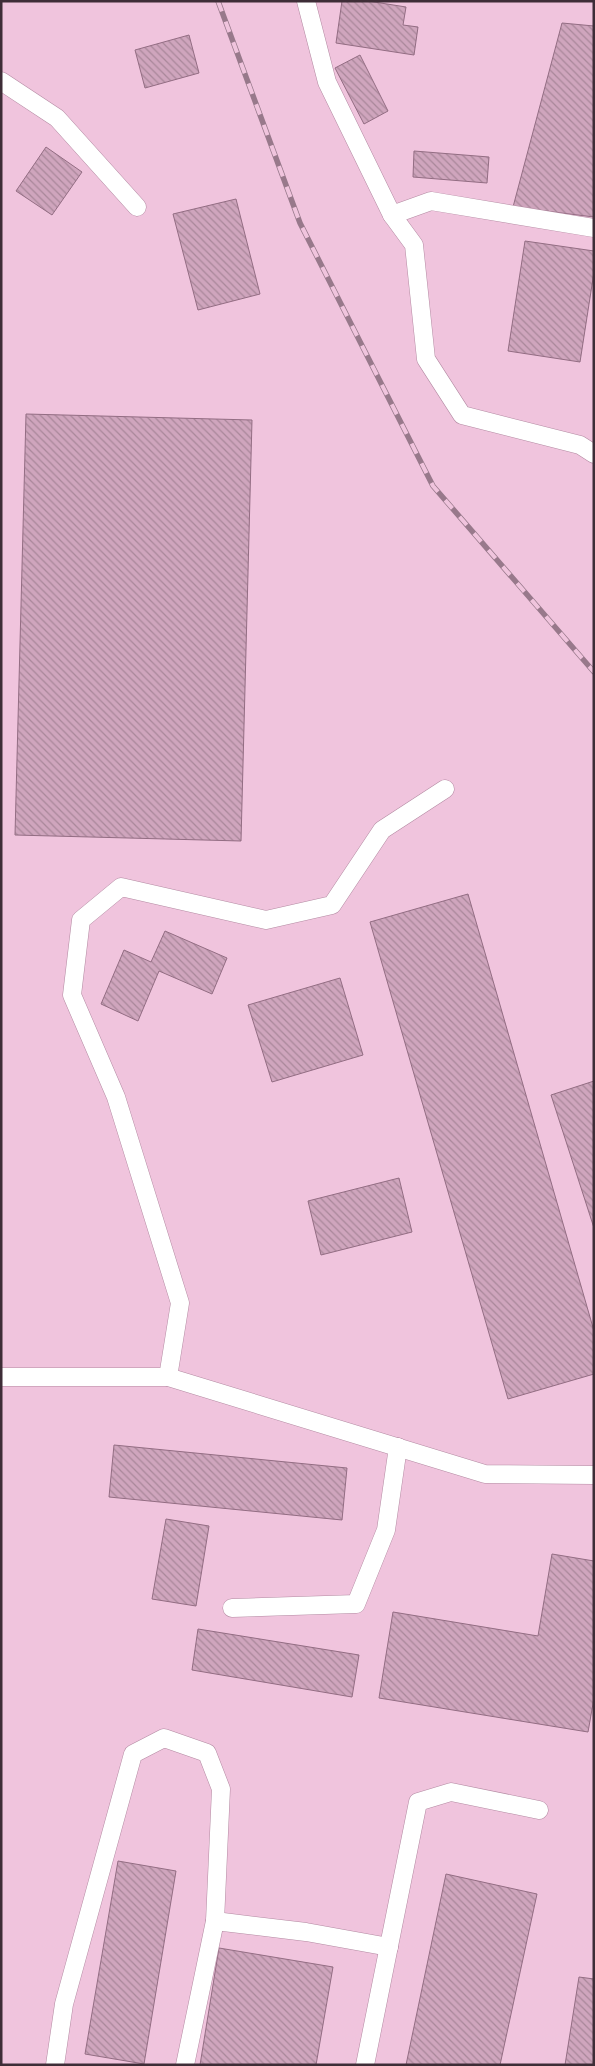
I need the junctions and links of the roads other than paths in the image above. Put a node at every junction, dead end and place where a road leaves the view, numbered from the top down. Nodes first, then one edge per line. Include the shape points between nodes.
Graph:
1 (306, 1) edge
2 (1, 81) edge
3 (137, 207) dead end
4 (392, 215) junction
5 (594, 228) edge
6 (594, 454) edge
7 (446, 789) dead end
8 (1, 1377) edge
9 (168, 1377) junction
10 (398, 1447) junction
11 (594, 1475) edge
12 (232, 1608) dead end
13 (540, 1810) dead end
14 (214, 1921) junction
15 (389, 1947) junction
16 (55, 2065) edge
17 (185, 2065) edge
18 (365, 2065) edge

1 - 4 lane via 327,82
2 - 3 lane via 57,118
4 - 5 lane via 431,201
4 - 6 lane via 414,245 426,359 462,415 580,445
7 - 9 lane via 382,830 332,904 266,920 121,887 81,920 72,995 116,1097 180,1303
8 - 9 lane
9 - 10 lane
10 - 11 lane via 485,1474
10 - 12 lane via 386,1530 356,1604
13 - 15 lane via 451,1792 418,1802
14 - 15 lane via 306,1932
14 - 16 lane via 221,1789 207,1753 164,1738 133,1754 64,2004
14 - 17 lane
15 - 18 lane

